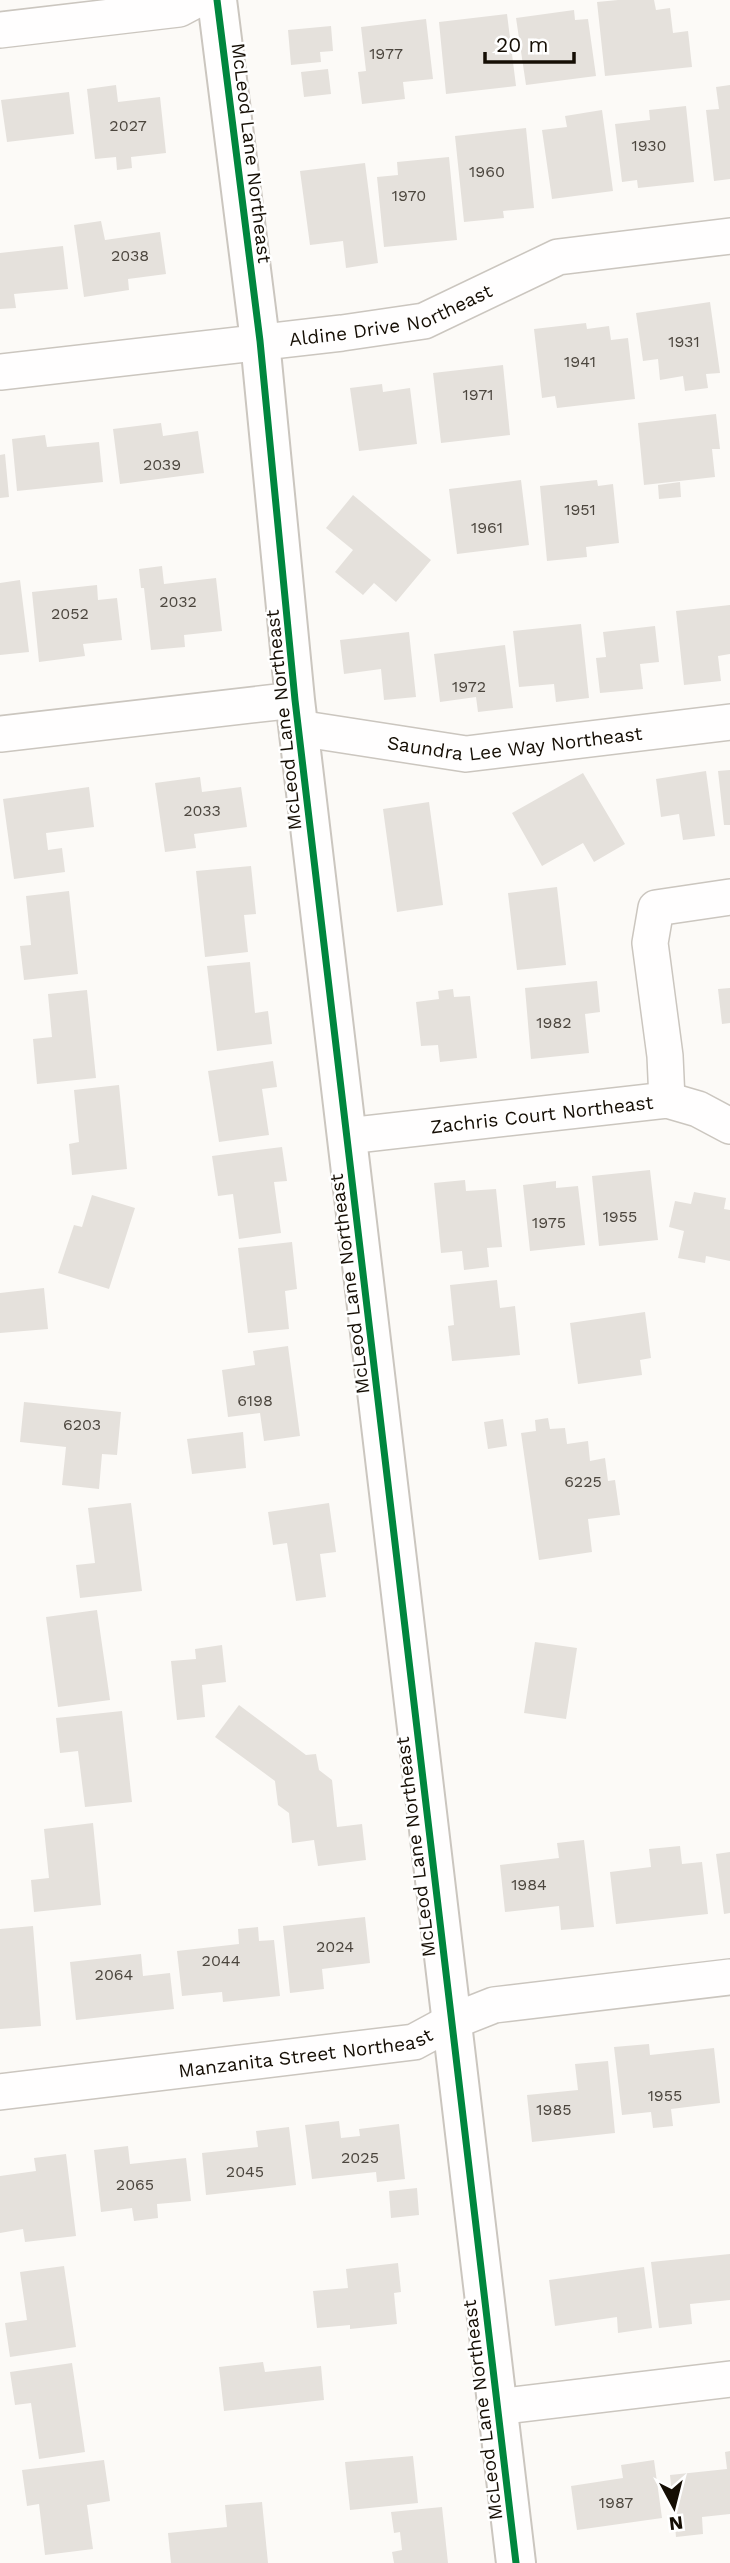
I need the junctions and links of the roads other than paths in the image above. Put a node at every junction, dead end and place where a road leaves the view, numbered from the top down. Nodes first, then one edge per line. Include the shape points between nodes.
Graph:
1 (196, 0) edge
2 (217, 0) edge
3 (0, 30) edge
4 (730, 236) edge
5 (260, 341) junction
6 (0, 372) edge
7 (297, 714) junction
8 (730, 722) edge
9 (0, 734) edge
10 (730, 897) edge
11 (667, 1100) junction
12 (730, 1126) edge
13 (348, 1136) junction
14 (730, 1976) edge
15 (451, 2022) junction
16 (0, 2092) edge
17 (730, 2379) edge
18 (497, 2407) junction
19 (516, 2563) edge

1 - 3 street via 180,9
2 - 5 street, McLeod Lane Northeast
4 - 5 street, Aldine Drive Northeast via 558,257 424,321
5 - 6 street, Aldine Drive Northeast
5 - 7 street, McLeod Lane Northeast
7 - 8 street, Saundra Lee Way Northeast via 466,754
7 - 9 street, Saundra Lee Way Northeast
7 - 13 street, McLeod Lane Northeast
10 - 11 street via 656,908 650,943
11 - 12 street, Zachris Court Northeast via 698,1109
11 - 13 street, Zachris Court Northeast
13 - 15 street, McLeod Lane Northeast
14 - 15 street, Manzanita Street Northeast via 494,2005
15 - 16 street, Manzanita Street Northeast via 414,2042
15 - 18 street, McLeod Lane Northeast
17 - 18 street
18 - 19 street, McLeod Lane Northeast

